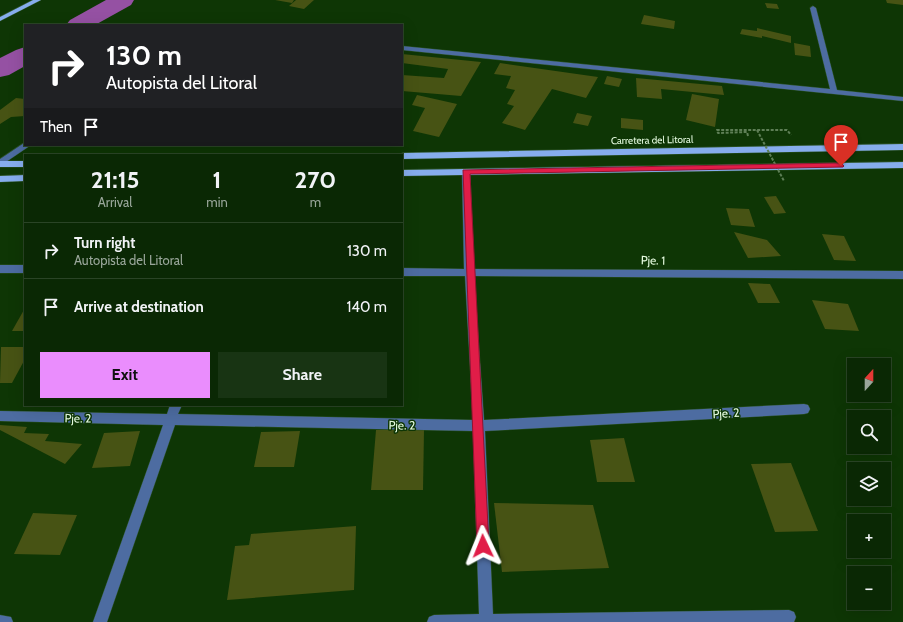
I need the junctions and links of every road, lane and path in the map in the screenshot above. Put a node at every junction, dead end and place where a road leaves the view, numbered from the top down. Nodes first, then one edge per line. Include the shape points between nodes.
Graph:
1 (38, 0) edge
2 (814, 8) dead end
3 (0, 19) edge
4 (403, 48) edge
5 (834, 91) junction
6 (903, 99) edge
7 (756, 130) junction
8 (787, 130) dead end
9 (719, 136) dead end
10 (26, 146) edge
11 (903, 147) edge
12 (403, 156) edge
13 (0, 164) edge
14 (24, 164) edge
15 (903, 165) edge
16 (466, 172) junction
17 (403, 173) edge
18 (24, 178) edge
19 (0, 179) edge
20 (784, 181) dead end
21 (0, 269) edge
22 (24, 269) edge
23 (403, 272) edge
24 (469, 272) junction
25 (903, 276) edge
26 (176, 406) edge
27 (804, 409) dead end
28 (0, 416) edge
29 (171, 420) junction
30 (479, 426) junction
31 (789, 617) dead end
32 (0, 622) edge
33 (6, 622) edge
34 (100, 622) edge
35 (434, 622) edge
36 (486, 622) edge

1 - 3 main road
2 - 5 street
4 - 5 street
5 - 6 street
7 - 8 path
7 - 9 path via 717,130 718,133 747,132 749,136
7 - 20 path, bridge
10 - 13 street
11 - 12 main road, Carretera del Litoral
13 - 14 main road
15 - 16 main road
16 - 17 main road
16 - 24 street
18 - 19 main road
21 - 22 street
23 - 24 street, Pje. 1
24 - 25 street, Pje. 1
24 - 30 street
26 - 29 street
27 - 30 street, Pje. 2
28 - 29 street, Pje. 2
29 - 30 street, Pje. 2
29 - 34 street
30 - 36 street
31 - 36 street
32 - 33 street
35 - 36 street

